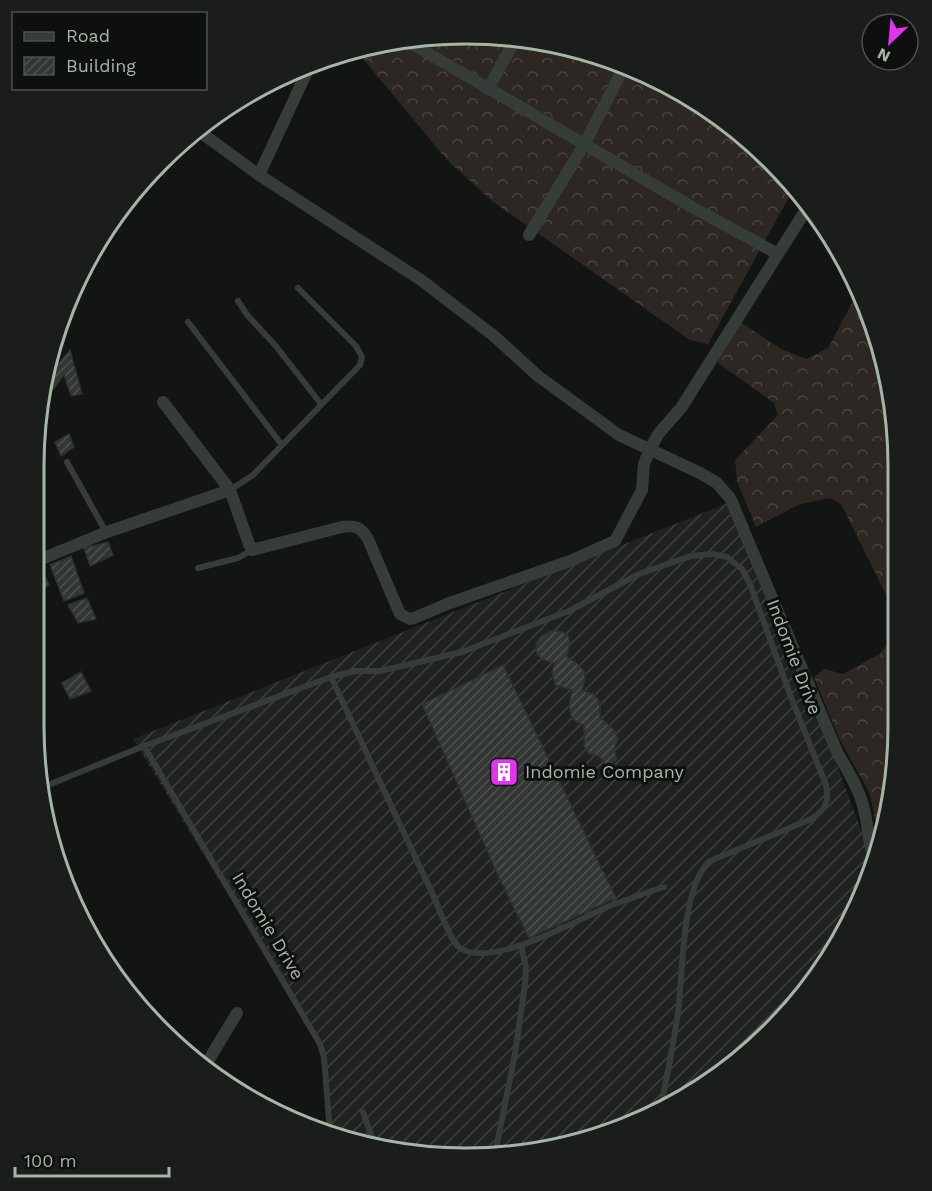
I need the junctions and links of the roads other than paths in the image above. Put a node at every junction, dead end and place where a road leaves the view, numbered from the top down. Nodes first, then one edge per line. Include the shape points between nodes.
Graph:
1 (416, 46) edge
2 (512, 46) edge
3 (621, 73) edge
4 (305, 76) edge
5 (488, 89) junction
6 (204, 135) edge
7 (585, 145) junction
8 (259, 175) junction
9 (804, 213) edge
10 (529, 235) dead end
11 (778, 254) junction
12 (298, 288) dead end
13 (238, 301) dead end
14 (188, 322) dead end
15 (163, 402) dead end
16 (321, 404) junction
17 (282, 445) junction
18 (650, 449) junction
19 (67, 462) dead end
20 (230, 490) junction
21 (107, 532) junction
22 (252, 550) junction
23 (44, 558) edge
24 (198, 568) dead end
25 (331, 677) junction
26 (144, 746) junction
27 (48, 785) edge
28 (870, 848) edge
29 (664, 887) dead end
30 (521, 946) junction
31 (237, 1013) dead end
32 (209, 1060) edge
33 (662, 1099) edge
34 (363, 1112) dead end
35 (329, 1125) edge
36 (372, 1136) edge
37 (496, 1147) edge

1 - 5 street
2 - 5 street
3 - 7 street
4 - 8 street
5 - 7 street
6 - 8 street
7 - 10 street
7 - 11 street
8 - 18 street via 421,280 494,336 538,376 619,435
9 - 11 street
11 - 18 street via 681,408 658,433
12 - 16 lane via 356,346 362,357 360,365
13 - 16 lane
14 - 17 lane
15 - 20 street
16 - 17 lane
17 - 20 lane via 253,475
18 - 22 street via 644,464 642,490 615,540 570,561 414,618 400,614 368,539 356,526
18 - 28 street via 717,483 730,498 833,743 858,788
19 - 21 lane
20 - 21 street
20 - 22 street
21 - 23 street
22 - 24 lane via 238,558
25 - 26 lane, Indomie Drive
25 - 30 lane via 450,937 468,952
25 - 33 lane, Indomie Drive via 391,669 462,652 569,611 639,574 691,555 727,557 742,569 826,785 827,803 822,813 811,819 710,861 699,872 682,949 678,1013
26 - 27 lane, Indomie Drive
26 - 35 lane, Indomie Drive via 320,1044
29 - 30 lane
30 - 37 lane via 525,984
31 - 32 street
34 - 36 lane

